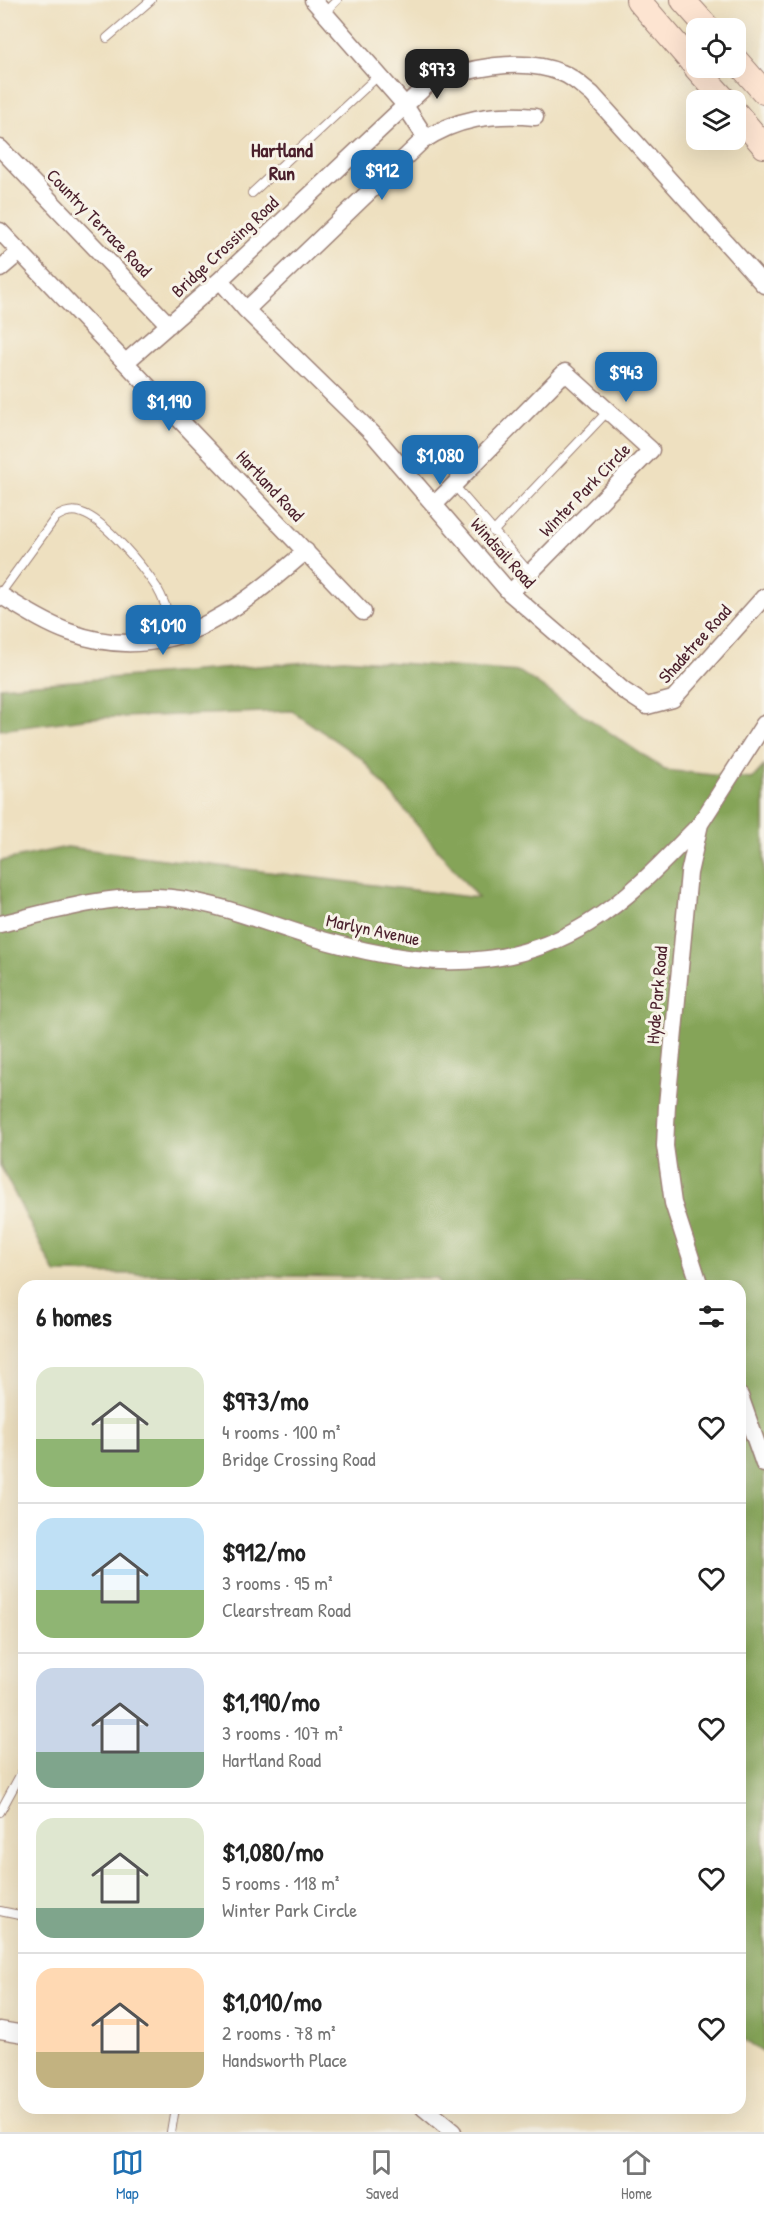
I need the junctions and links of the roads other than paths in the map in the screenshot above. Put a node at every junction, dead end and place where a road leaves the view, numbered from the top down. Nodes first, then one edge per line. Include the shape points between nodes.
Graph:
1 (151, 0) edge
2 (338, 0) edge
3 (638, 0) edge
4 (683, 0) edge
5 (318, 6) edge
6 (699, 18) edge
7 (107, 38) dead end
8 (686, 55) edge
9 (746, 72) edge
10 (378, 75) junction
11 (706, 78) edge
12 (716, 90) edge
13 (764, 92) edge
14 (404, 104) junction
15 (535, 117) dead end
16 (746, 125) edge
17 (426, 138) junction
18 (764, 146) edge
19 (0, 148) edge
20 (252, 193) dead end
21 (0, 231) edge
22 (20, 252) junction
23 (0, 269) edge
24 (220, 280) junction
25 (764, 285) edge
26 (246, 310) junction
27 (169, 325) junction
28 (126, 362) junction
29 (608, 411) junction
30 (453, 484) junction
31 (434, 505) junction
32 (493, 532) junction
33 (306, 551) junction
34 (530, 573) junction
35 (510, 592) junction
36 (0, 594) edge
37 (764, 597) edge
38 (363, 612) dead end
39 (175, 635) junction
40 (647, 706) joint
41 (764, 724) edge
42 (700, 824) junction
43 (0, 924) edge
44 (698, 1280) edge
45 (746, 1412) edge
46 (764, 1464) edge
47 (18, 1779) edge
48 (0, 1812) edge
49 (0, 1911) edge
50 (18, 1915) edge
51 (0, 2030) edge
52 (18, 2033) edge
53 (174, 2114) edge
54 (431, 2114) edge
55 (171, 2132) edge
56 (453, 2132) edge

1 - 7 lane
2 - 5 lane
3 - 8 main road
4 - 6 main road
5 - 10 street
9 - 13 main road
10 - 14 street
10 - 20 lane
11 - 12 main road
14 - 17 street
14 - 24 street, Bridge Crossing Road
14 - 25 street, Bridge Crossing Road via 427,85 480,69 533,67 562,73 592,94
15 - 17 street via 471,119
16 - 18 main road
17 - 26 street
19 - 27 street, Country Terrace Road
21 - 22 street, Hartland Road
22 - 23 street
22 - 28 street, Hartland Road
24 - 26 street, Windsail Road
24 - 27 street, Bridge Crossing Road
26 - 31 street, Windsail Road via 373,434
27 - 28 street, Bridge Crossing Road
28 - 33 street, Hartland Road
29 - 30 street, Winter Park Circle via 565,372
29 - 32 lane
29 - 34 street, Winter Park Circle via 651,450
30 - 31 street, Winter Park Circle
30 - 32 lane
31 - 35 street, Windsail Road
32 - 34 lane
33 - 38 street, Hartland Road
33 - 39 street via 257,594 200,629
34 - 35 street, Winter Park Circle
35 - 40 street, Windsail Road via 624,691
36 - 39 street via 50,623 98,640 128,644
36 - 39 lane via 56,517 78,512 103,526 144,571 167,608
37 - 40 street, Shadetree Road via 673,699
41 - 42 street, Hyde Park Road
42 - 43 street, Marlyn Avenue via 590,923 531,950 483,960 436,962 382,956 210,906 157,897 97,902
42 - 44 street, Hyde Park Road via 685,905 665,1146 673,1203
45 - 46 street
47 - 48 lane
49 - 50 lane
51 - 52 street
53 - 55 lane
54 - 56 street

